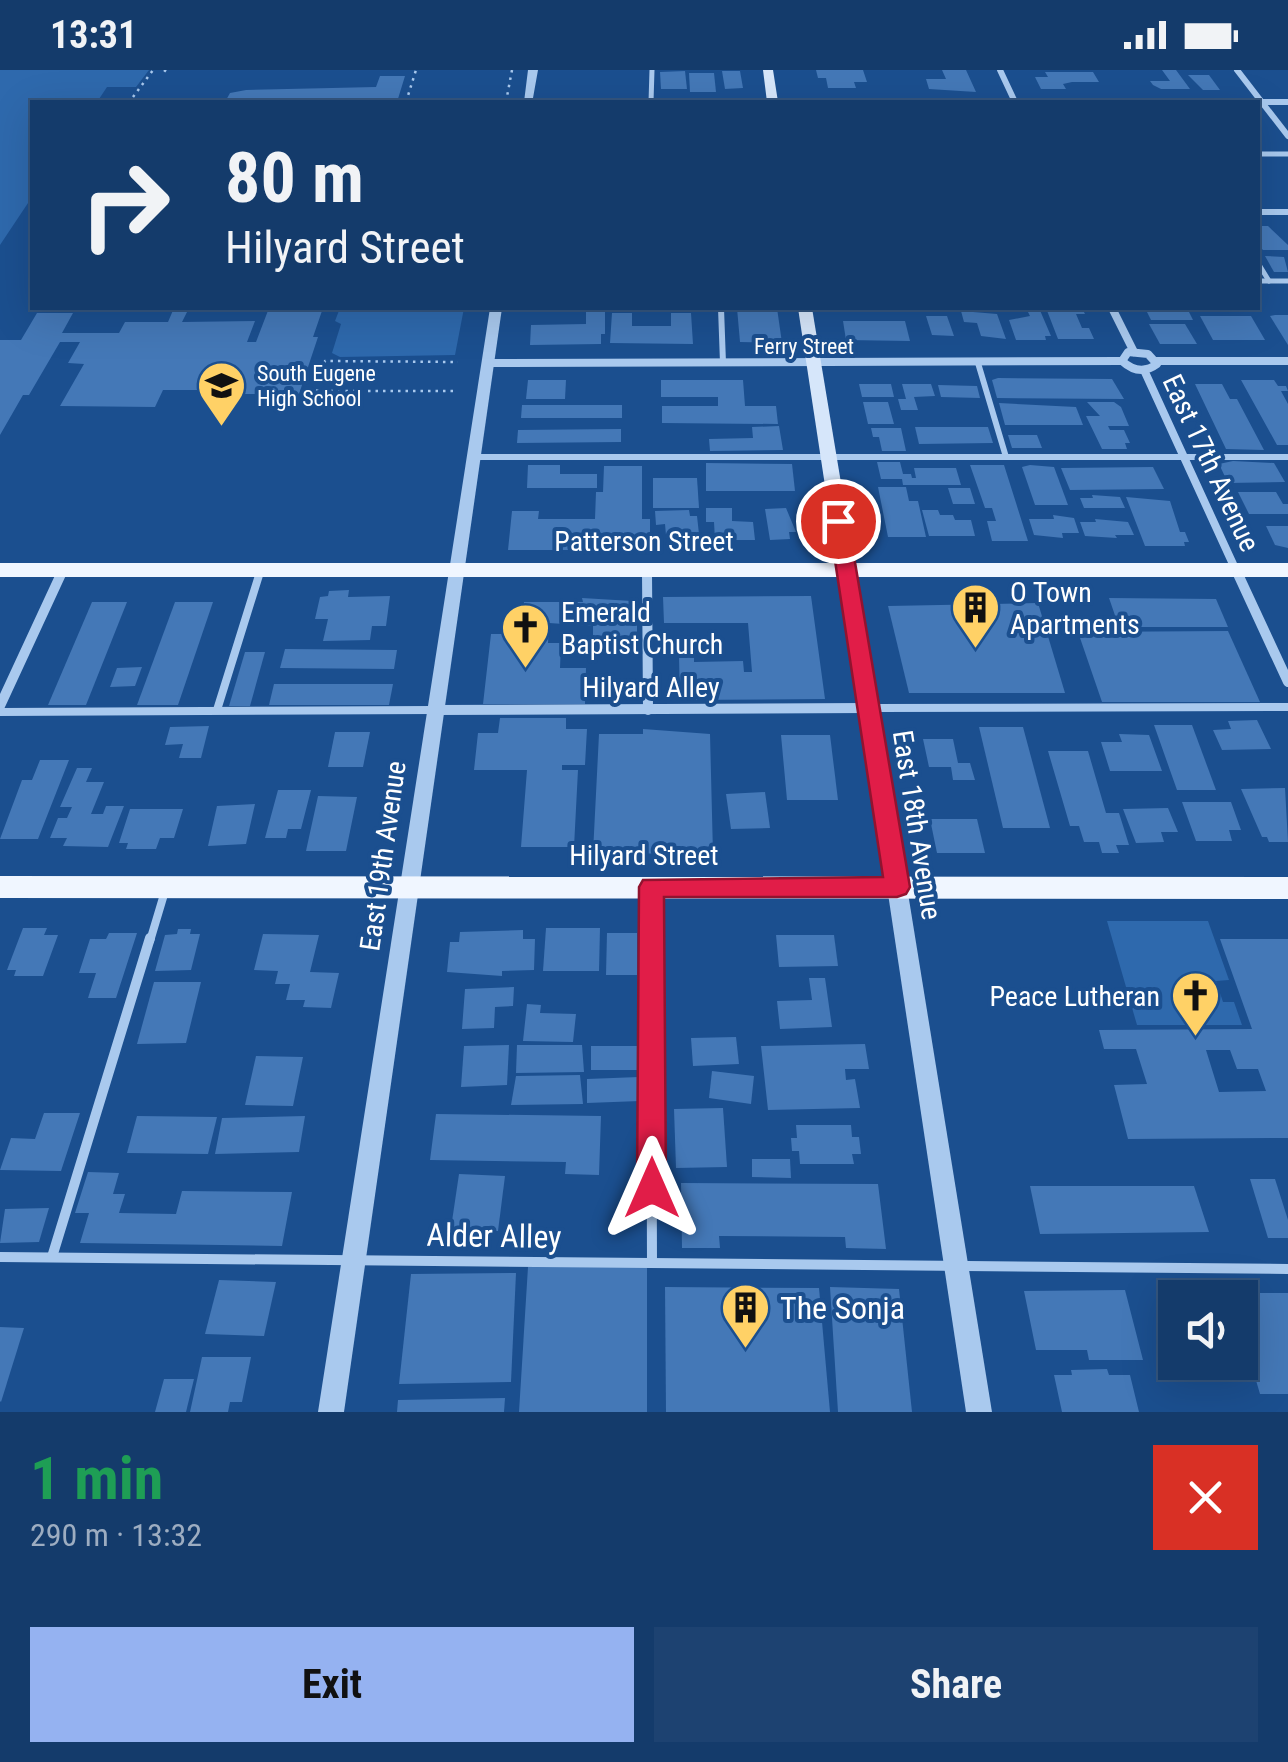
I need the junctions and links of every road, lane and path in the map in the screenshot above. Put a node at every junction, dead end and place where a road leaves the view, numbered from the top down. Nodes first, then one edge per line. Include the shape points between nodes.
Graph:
1 (153, 70) edge
2 (416, 70) edge
3 (512, 70) edge
4 (533, 70) edge
5 (652, 70) edge
6 (768, 70) edge
7 (1000, 70) edge
8 (1237, 70) edge
9 (133, 98) dead end
10 (407, 100) edge
11 (506, 100) edge
12 (529, 100) edge
13 (651, 100) edge
14 (772, 100) edge
15 (1014, 100) edge
16 (1262, 102) junction
17 (1288, 102) edge
18 (1288, 136) edge
19 (1260, 154) edge
20 (1288, 154) edge
21 (1260, 212) edge
22 (1288, 212) edge
23 (1260, 266) edge
24 (1260, 281) edge
25 (1269, 281) junction
26 (1288, 281) edge
27 (496, 310) edge
28 (721, 310) edge
29 (805, 310) edge
30 (1113, 310) edge
31 (1134, 352) junction
32 (1122, 361) junction
33 (1156, 361) junction
34 (1288, 361) edge
35 (458, 362) dead end
36 (488, 362) junction
37 (723, 363) junction
38 (815, 364) junction
39 (978, 364) junction
40 (1144, 370) junction
41 (453, 392) dead end
42 (829, 456) junction
43 (472, 457) junction
44 (1006, 457) junction
45 (1182, 457) junction
46 (1288, 457) edge
47 (0, 570) edge
48 (63, 570) junction
49 (1235, 570) junction
50 (1288, 570) edge
51 (260, 571) junction
52 (455, 571) junction
53 (648, 571) junction
54 (846, 571) junction
55 (1288, 682) edge
56 (1288, 707) edge
57 (868, 708) junction
58 (0, 709) edge
59 (217, 710) junction
60 (434, 710) junction
61 (648, 710) junction
62 (0, 887) edge
63 (166, 887) junction
64 (410, 887) junction
65 (652, 887) junction
66 (897, 887) junction
67 (1288, 888) edge
68 (0, 1257) edge
69 (52, 1257) junction
70 (354, 1260) junction
71 (652, 1264) junction
72 (956, 1268) junction
73 (1288, 1270) edge
74 (331, 1412) edge
75 (980, 1412) edge

1 - 9 path
2 - 10 path
3 - 11 path
4 - 12 street
5 - 13 lane
6 - 14 main road
7 - 15 street
8 - 16 street
16 - 17 street
16 - 18 street
19 - 20 lane
21 - 22 street
23 - 25 lane
24 - 25 lane
25 - 26 lane
27 - 36 street, East 19th Avenue
28 - 37 lane
29 - 38 main road, East 18th Avenue
30 - 31 street, East 17th Avenue
31 - 32 street
31 - 33 street
32 - 39 street, Ferry Street
32 - 40 street
33 - 34 street
33 - 40 street
35 - 41 path via 325,361 317,391
36 - 37 street, Ferry Street
36 - 43 street, East 19th Avenue
37 - 38 street, Ferry Street
38 - 39 street, Ferry Street
38 - 42 main road, East 18th Avenue
39 - 44 lane
40 - 45 street, East 17th Avenue
42 - 43 lane
42 - 44 lane
42 - 54 main road, East 18th Avenue
43 - 52 street, East 19th Avenue
44 - 45 lane
45 - 46 lane
45 - 49 street, East 17th Avenue
47 - 48 main road, Patterson Street
48 - 51 main road, Patterson Street
48 - 58 street
49 - 50 main road, Patterson Street
49 - 54 main road, Patterson Street
49 - 55 street, East 17th Avenue
51 - 52 main road, Patterson Street
51 - 59 lane
52 - 53 main road, Patterson Street
52 - 60 street, East 19th Avenue
53 - 54 main road, Patterson Street
53 - 61 street
54 - 57 main road, East 18th Avenue
56 - 57 lane
57 - 61 street, Hilyard Alley
57 - 66 main road, East 18th Avenue
58 - 59 lane
59 - 60 lane
60 - 61 street, Hilyard Alley
60 - 64 street, East 19th Avenue
62 - 63 main road, Hilyard Street
63 - 64 main road, Hilyard Street
63 - 69 lane
64 - 65 main road, Hilyard Street
64 - 70 street, East 19th Avenue
65 - 66 main road, Hilyard Street
65 - 71 lane
66 - 67 main road, Hilyard Street
66 - 72 street, East 18th Avenue
68 - 69 lane, Alder Alley
69 - 70 lane, Alder Alley
70 - 71 lane, Alder Alley
70 - 74 street, East 19th Avenue
71 - 72 lane, Alder Alley
72 - 73 lane, Alder Alley
72 - 75 street, East 18th Avenue

